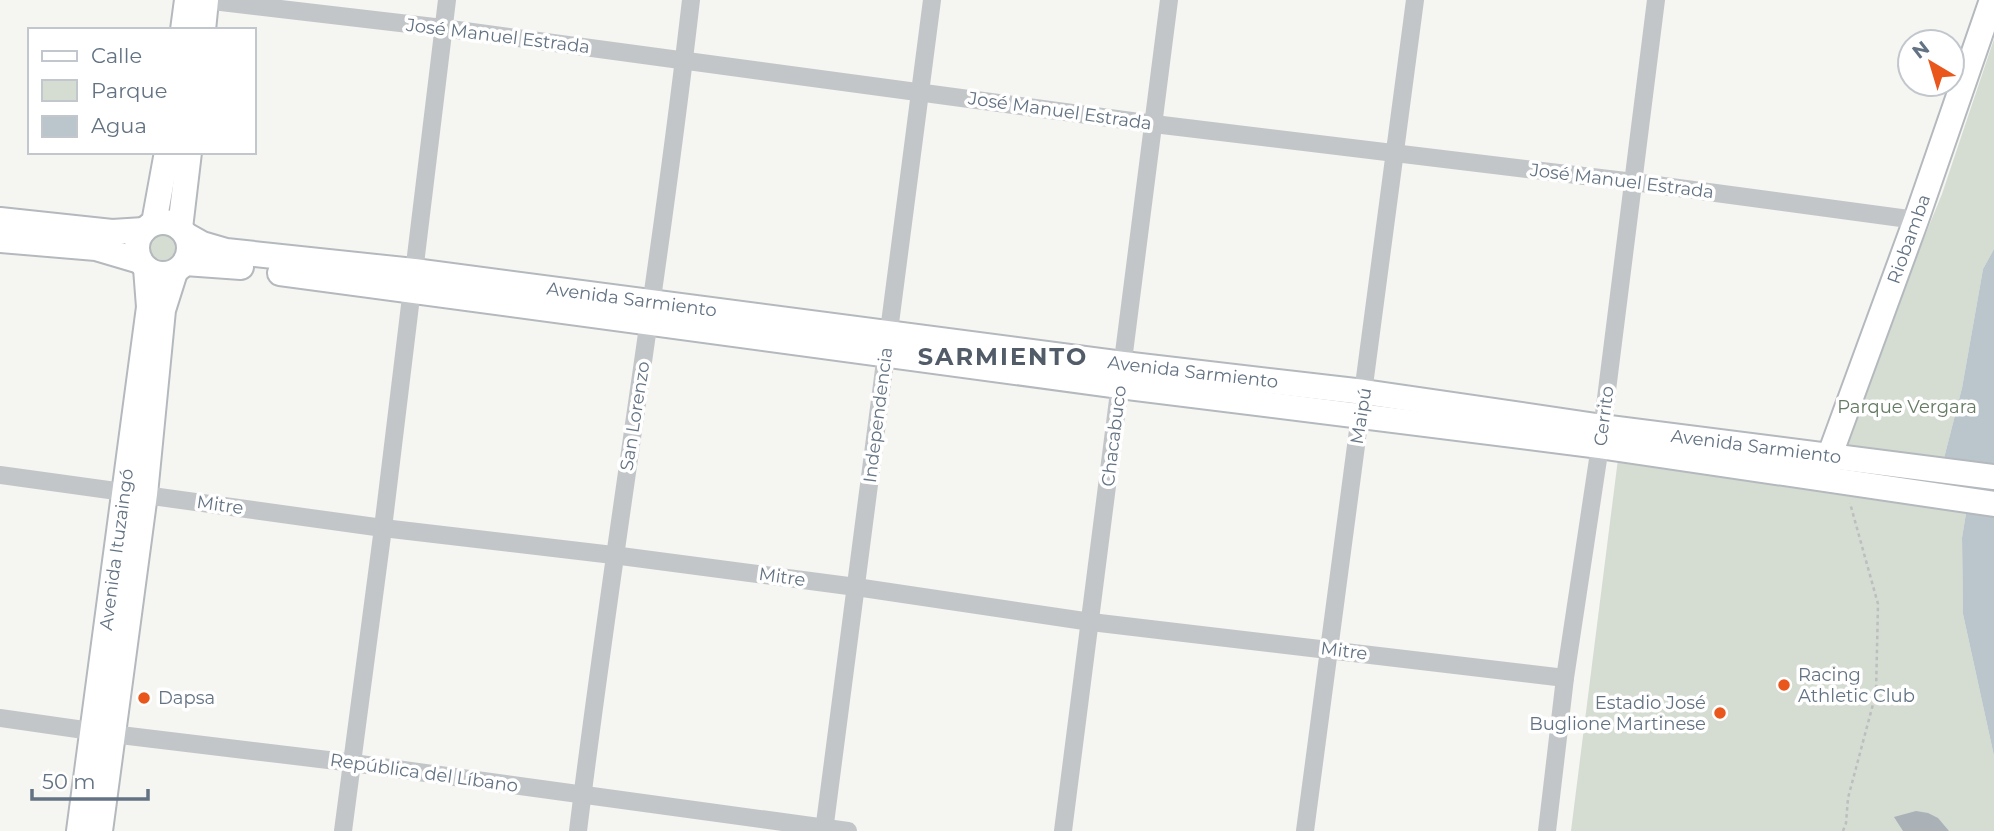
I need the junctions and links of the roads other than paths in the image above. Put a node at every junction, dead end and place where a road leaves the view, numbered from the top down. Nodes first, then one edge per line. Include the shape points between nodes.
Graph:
1 (187, 0) edge
2 (205, 0) edge
3 (447, 0) edge
4 (691, 0) edge
5 (932, 0) edge
6 (1169, 0) edge
7 (1415, 0) edge
8 (1656, 0) edge
9 (1992, 0) edge
10 (183, 28) edge
11 (203, 28) edge
12 (443, 28) junction
13 (684, 61) junction
14 (921, 92) junction
15 (1154, 124) junction
16 (1396, 153) junction
17 (167, 154) edge
18 (188, 154) edge
19 (1634, 182) junction
20 (0, 220) edge
21 (1916, 220) junction
22 (149, 227) junction
23 (183, 231) junction
24 (0, 240) edge
25 (143, 265) junction
26 (180, 267) junction
27 (413, 281) junction
28 (651, 314) junction
29 (887, 345) junction
30 (1121, 375) junction
31 (1364, 392) junction
32 (1360, 418) junction
33 (1602, 437) junction
34 (1844, 471) junction
35 (0, 475) edge
36 (1994, 477) edge
37 (134, 493) junction
38 (1994, 504) edge
39 (383, 528) junction
40 (614, 555) junction
41 (856, 587) junction
42 (1091, 622) junction
43 (1328, 649) junction
44 (1565, 678) junction
45 (0, 718) edge
46 (102, 733) junction
47 (353, 763) junction
48 (583, 795) junction
49 (824, 829) edge
50 (79, 831) edge
51 (100, 831) edge
52 (343, 831) edge
53 (578, 831) edge
54 (848, 831) edge
55 (1063, 831) edge
56 (1305, 831) edge
57 (1547, 831) edge

1 - 10 main road
2 - 11 main road
2 - 12 street, José Manuel Estrada
3 - 12 street
4 - 13 street, San Lorenzo
5 - 14 street, Independencia
6 - 15 street, Chacabuco
7 - 16 street, Maipú
8 - 19 street, Cerrito
9 - 21 main road, Riobamba
12 - 13 street, José Manuel Estrada
12 - 27 street
13 - 14 street, José Manuel Estrada
13 - 28 street, San Lorenzo
14 - 15 street, José Manuel Estrada
14 - 29 street, Independencia
15 - 16 street, José Manuel Estrada
15 - 30 street, Chacabuco
16 - 19 street, José Manuel Estrada
16 - 31 street, Maipú
17 - 22 main road
18 - 23 main road
19 - 21 street, José Manuel Estrada
19 - 33 street, Cerrito
20 - 22 main road via 112,232
21 - 34 main road, Riobamba
22 - 23 main road via 163,222
22 - 25 main road via 137,244
23 - 26 main road via 190,249
23 - 27 main road, Avenida Sarmiento via 202,244 226,251
24 - 25 main road via 96,248
25 - 26 main road via 160,275
25 - 37 main road, Avenida Ituzaingó via 149,307
26 - 27 main road, Avenida Sarmiento via 218,264
26 - 37 main road, Avenida Ituzaingó via 163,310
27 - 28 main road, Avenida Sarmiento
27 - 39 street
28 - 29 main road, Avenida Sarmiento
28 - 40 street, San Lorenzo
29 - 30 main road, Avenida Sarmiento
29 - 41 street, Independencia
30 - 31 main road, Avenida Sarmiento
30 - 32 main road, Avenida Sarmiento
30 - 42 street, Chacabuco
31 - 32 street, Maipú
31 - 33 main road, Avenida Sarmiento
32 - 33 main road, Avenida Sarmiento
32 - 43 street, Maipú
33 - 34 main road, Avenida Sarmiento
33 - 44 street, Cerrito
34 - 36 main road, Avenida Sarmiento
34 - 38 main road, Avenida Sarmiento
35 - 37 street, Mitre
37 - 39 street, Mitre
37 - 46 main road, Avenida Ituzaingó
39 - 40 street, Mitre
39 - 47 street
40 - 41 street, Mitre
40 - 48 street, San Lorenzo
41 - 42 street, Mitre
41 - 49 street, Independencia
42 - 43 street, Mitre
42 - 55 street, Chacabuco
43 - 44 street, Mitre
43 - 56 street, Maipú
44 - 57 street, Cerrito
45 - 46 street, República del Líbano
46 - 47 street, República del Líbano
46 - 50 main road, Avenida Ituzaingó
46 - 51 main road, Avenida Ituzaingó
47 - 48 street, República del Líbano
47 - 52 street
48 - 49 street, República del Líbano
48 - 53 street, San Lorenzo
49 - 54 street, República del Líbano

